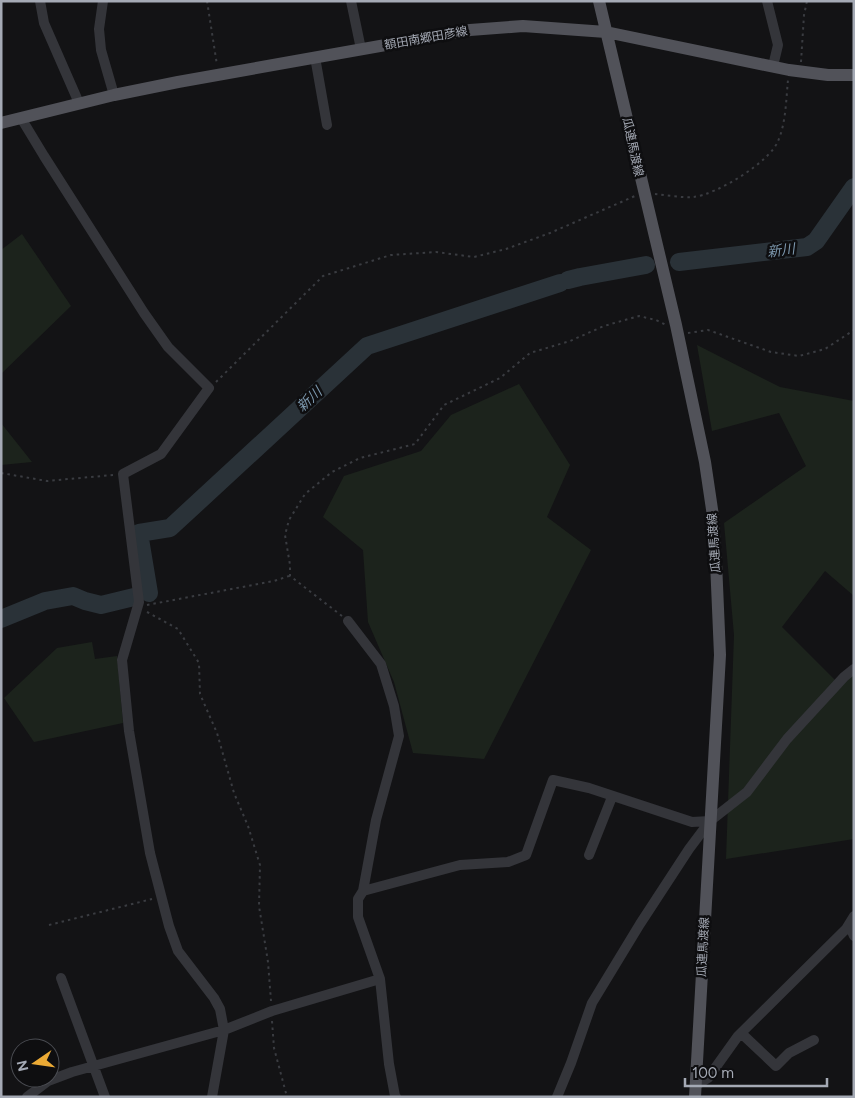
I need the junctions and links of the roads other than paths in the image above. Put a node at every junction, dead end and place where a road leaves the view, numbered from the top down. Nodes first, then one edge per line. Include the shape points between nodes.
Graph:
1 (40, 1) edge
2 (104, 1) edge
3 (351, 1) edge
4 (599, 1) edge
5 (767, 1) edge
6 (606, 32) junction
7 (361, 49) junction
8 (315, 58) junction
9 (773, 66) junction
10 (854, 75) edge
11 (114, 95) junction
12 (79, 104) junction
13 (21, 118) junction
14 (1, 123) edge
15 (327, 125) dead end
16 (348, 620) road end
17 (854, 669) edge
18 (612, 797) junction
19 (710, 821) junction
20 (589, 855) dead end
21 (363, 891) junction
22 (851, 920) edge
23 (854, 936) edge
24 (61, 978) dead end
25 (380, 979) junction
26 (224, 1030) junction
27 (741, 1033) junction
28 (814, 1040) dead end
29 (95, 1066) junction
30 (695, 1091) edge
31 (27, 1097) edge
32 (105, 1097) edge
33 (212, 1097) edge
34 (396, 1097) edge
35 (557, 1097) edge

1 - 12 street via 44,23
2 - 11 street via 99,29
3 - 7 street
4 - 6 main road, 瓜連馬渡線
5 - 9 street via 778,45
6 - 7 main road, 額田南郷田彦線 via 523,26 470,30
6 - 9 main road, 額田南郷田彦線
6 - 19 main road, 瓜連馬渡線 via 677,330 713,516 720,655
7 - 8 main road, 額田南郷田彦線
8 - 11 main road, 額田南郷田彦線
8 - 15 street
9 - 10 main road, 額田南郷田彦線 via 828,75
11 - 12 main road, 額田南郷田彦線
12 - 13 main road, 額田南郷田彦線
13 - 14 main road, 額田南郷田彦線
13 - 26 street via 144,313 168,347 209,388 161,454 123,474 137,606 122,660 129,731 150,853 168,926 178,950 220,1009
16 - 21 street via 381,664 399,736 376,820
17 - 19 street via 787,739 747,792
18 - 19 street via 692,822
18 - 20 street
18 - 21 street via 553,780 526,855 508,862 460,865
19 - 30 main road, 瓜連馬渡線
19 - 35 street via 688,849 592,1003
21 - 25 street via 358,899 358,917
22 - 23 street
22 - 27 street via 846,930
24 - 29 street
25 - 26 street via 272,1011
25 - 34 street via 389,1064
26 - 29 street
26 - 33 street
27 - 28 street via 776,1066 789,1053
27 - 30 street
29 - 31 street via 48,1081
29 - 32 street

